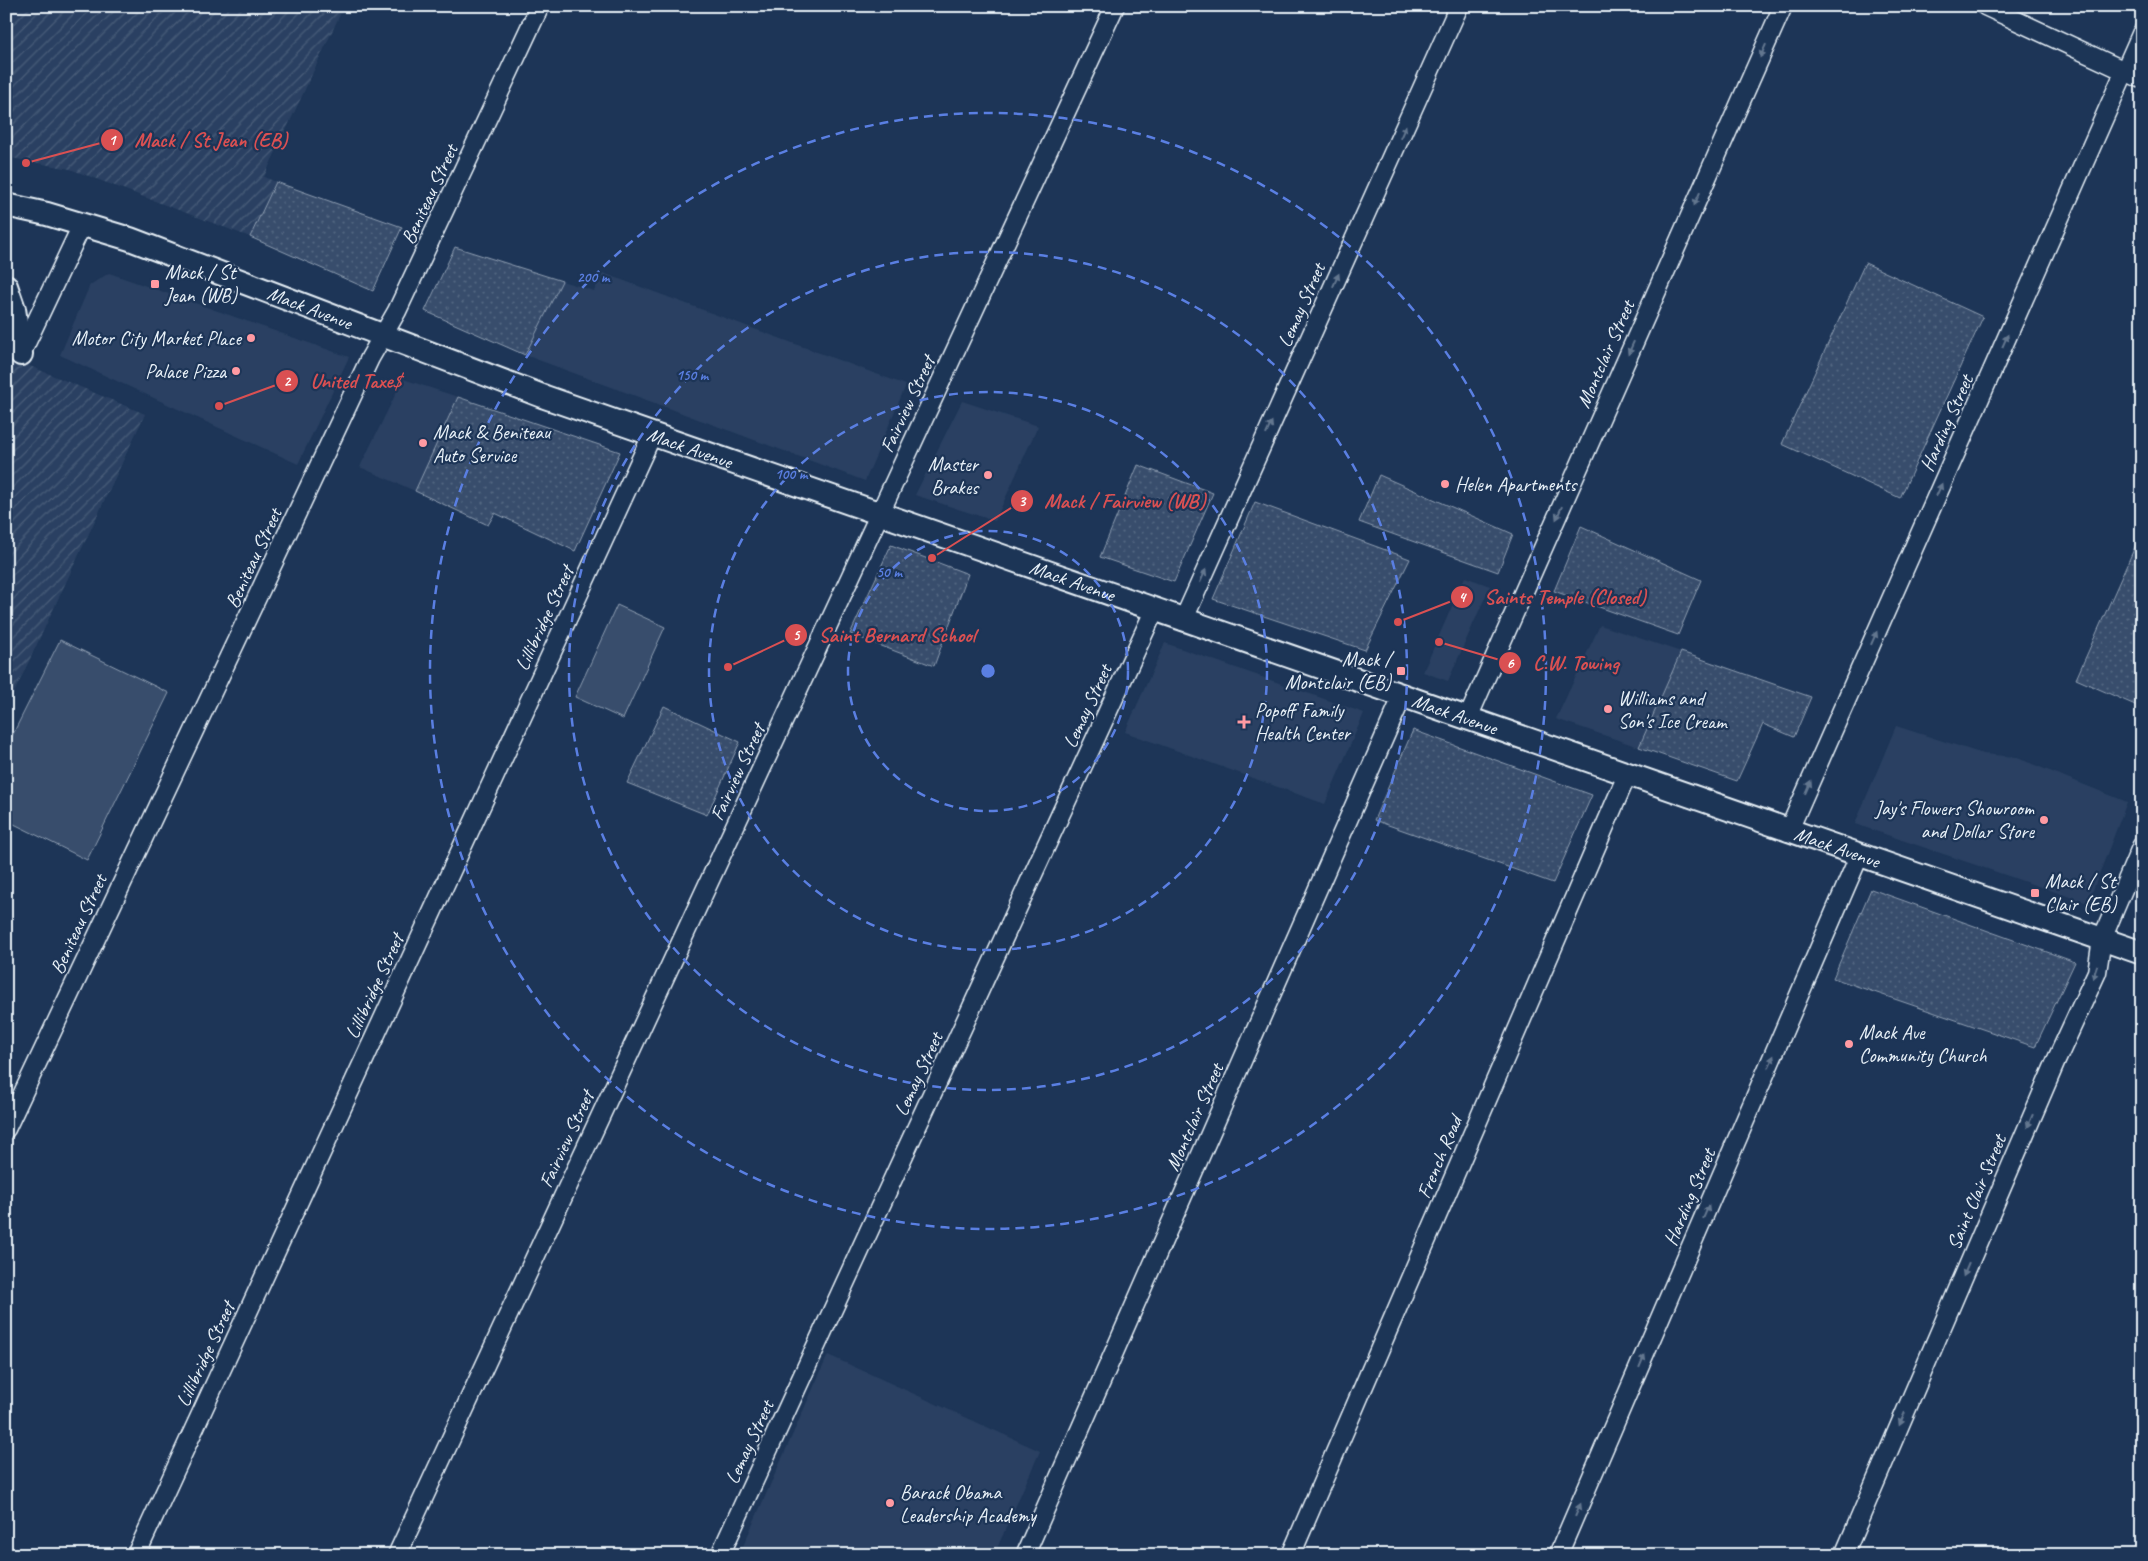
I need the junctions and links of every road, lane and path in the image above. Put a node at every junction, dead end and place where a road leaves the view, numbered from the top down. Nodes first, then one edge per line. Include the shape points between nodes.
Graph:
1 (540, 6) edge
2 (1116, 6) edge
3 (1459, 6) edge
4 (1783, 6) edge
5 (1985, 6) edge
6 (2142, 32) edge
7 (2124, 71) junction
8 (2142, 79) edge
9 (6, 205) edge
10 (82, 225) junction
11 (6, 286) edge
12 (384, 335) junction
13 (21, 354) joint
14 (652, 435) junction
15 (878, 514) junction
16 (1154, 611) junction
17 (1183, 621) junction
18 (1402, 697) junction
19 (1467, 720) junction
20 (1627, 775) junction
21 (1788, 832) junction
22 (2142, 845) edge
23 (1859, 856) junction
24 (2102, 939) junction
25 (2142, 953) edge
26 (6, 1129) edge
27 (136, 1555) edge
28 (397, 1555) edge
29 (720, 1555) edge
30 (1026, 1555) edge
31 (1291, 1555) edge
32 (1558, 1555) edge
33 (1844, 1555) edge

1 - 12 street, Beniteau Street
2 - 15 street, Fairview Street
17 -> 3 street, Lemay Street
4 -> 19 street, Montclair Street
5 - 7 street
6 - 7 street, Harding Street
7 - 8 street
21 -> 7 street, Harding Street
9 - 10 main road, Mack Avenue
10 - 12 main road, Mack Avenue via 138,242
10 - 13 street
11 - 13 main road via 14,309
12 - 14 main road, Mack Avenue
12 - 26 street, Beniteau Street via 370,358
14 - 15 main road, Mack Avenue
14 - 27 street, Lillibridge Street
15 - 16 main road, Mack Avenue
15 - 28 street, Fairview Street
16 - 17 main road, Mack Avenue
16 - 29 street, Lemay Street
17 - 18 main road, Mack Avenue
18 - 19 main road, Mack Avenue
18 - 30 street, Montclair Street
19 - 20 main road, Mack Avenue
20 - 21 main road, Mack Avenue
20 - 31 street, French Road
21 - 23 main road, Mack Avenue
22 - 24 street, Saint Clair Street
23 - 24 main road, Mack Avenue
32 -> 23 street, Harding Street
24 - 25 main road, Mack Avenue
24 -> 33 street, Saint Clair Street via 2097,972

